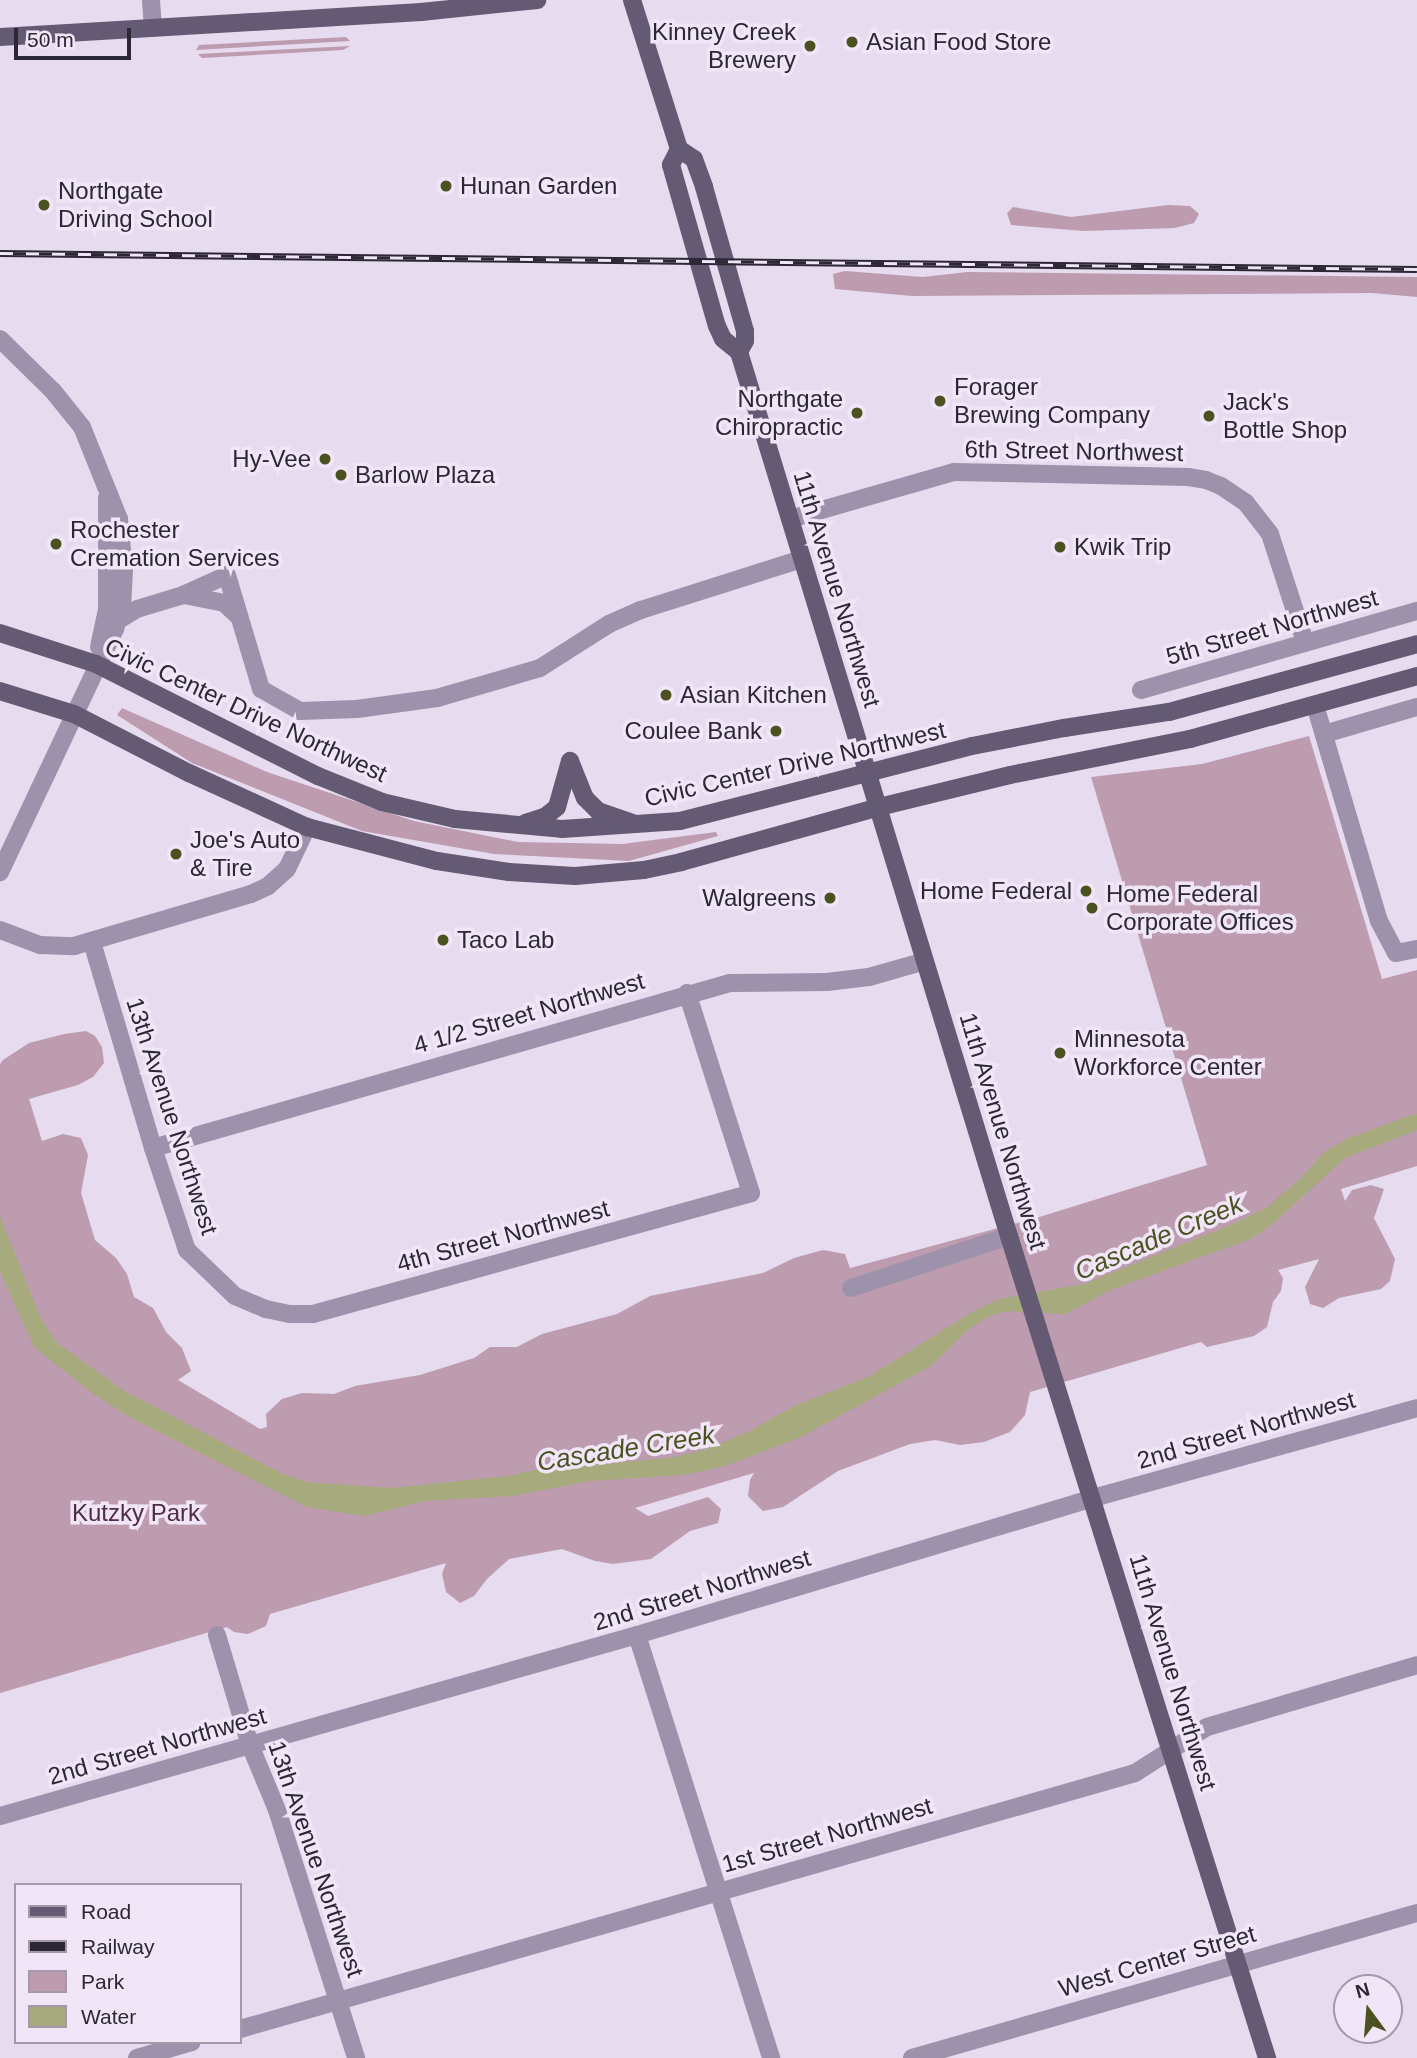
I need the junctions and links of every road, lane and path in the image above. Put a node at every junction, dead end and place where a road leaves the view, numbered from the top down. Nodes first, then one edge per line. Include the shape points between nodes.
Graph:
1 (151, 0) edge
2 (537, 0) edge
3 (632, 0) edge
4 (153, 28) junction
5 (0, 37) edge
6 (680, 149) junction
7 (0, 339) edge
8 (739, 352) junction
9 (107, 491) junction
10 (790, 519) junction
11 (802, 559) junction
12 (183, 595) junction
13 (1417, 611) edge
14 (237, 615) junction
15 (117, 621) junction
16 (0, 633) edge
17 (1305, 642) junction
18 (1417, 644) edge
19 (96, 664) junction
20 (1417, 676) edge
21 (1141, 690) dead end
22 (0, 691) edge
23 (1315, 705) junction
24 (1417, 707) edge
25 (74, 714) junction
26 (1324, 734) junction
27 (868, 773) junction
28 (879, 807) junction
29 (516, 826) junction
30 (639, 826) junction
31 (307, 827) junction
32 (0, 872) edge
33 (0, 930) edge
34 (92, 942) junction
35 (1417, 949) edge
36 (925, 961) junction
37 (687, 993) junction
38 (153, 1148) junction
39 (1009, 1236) junction
40 (851, 1288) dead end
41 (266, 1309) joint
42 (1417, 1408) edge
43 (1093, 1499) junction
44 (217, 1635) dead end
45 (637, 1635) junction
46 (1417, 1665) edge
47 (250, 1745) junction
48 (1171, 1749) junction
49 (0, 1816) edge
50 (718, 1891) junction
51 (1417, 1913) edge
52 (1238, 1963) junction
53 (339, 2000) junction
54 (242, 2028) edge
55 (185, 2044) edge
56 (137, 2058) edge
57 (356, 2058) edge
58 (771, 2058) edge
59 (912, 2058) edge
60 (1267, 2058) edge

1 - 4 street
2 - 4 main road via 421,12
3 - 6 main road, 11th Avenue Northwest
4 - 5 main road
6 - 8 main road, 11th Avenue Northwest via 694,159 704,187 745,331
6 - 8 main road, 11th Avenue Northwest via 671,165 698,261 717,326 723,339
7 - 9 street via 82,427
8 - 10 main road, 11th Avenue Northwest
9 - 15 street via 119,519 124,570
9 - 19 street via 107,608
10 - 11 main road, 11th Avenue Northwest
10 - 17 street, 6th Street Northwest via 954,472 1206,481 1231,491 1261,520 1276,550
11 - 14 street via 641,610 600,629 541,668 407,703 300,711 261,689
11 - 27 main road, 11th Avenue Northwest
12 - 14 street via 224,603
12 - 14 street via 227,575
12 - 15 street via 144,606
13 - 17 street, 5th Street Northwest
15 - 19 street
16 - 19 main road, Civic Center Drive Northwest
17 - 21 street, 5th Street Northwest
18 - 27 main road, Civic Center Drive Northwest via 1169,712 1028,735
19 - 25 street
19 - 29 main road, Civic Center Drive Northwest via 318,776 382,802 455,819
20 - 23 main road
22 - 25 main road
23 - 26 street
23 - 28 main road via 1191,739
24 - 26 street
25 - 31 main road
25 - 32 street
26 - 35 street via 1378,920 1396,953
27 - 28 main road, 11th Avenue Northwest
27 - 30 main road, Civic Center Drive Northwest via 680,821
28 - 31 main road via 681,862 575,876 437,861
28 - 36 main road, 11th Avenue Northwest
29 - 30 main road, Civic Center Drive Northwest
29 - 30 main road via 546,816 557,807 570,761 585,798 598,811
31 - 34 street via 287,869 268,886
33 - 34 street via 52,947
34 - 38 street, 13th Avenue Northwest
36 - 37 street, 4 1/2 Street Northwest via 869,977 730,983
36 - 39 main road, 11th Avenue Northwest
37 - 38 street, 4 1/2 Street Northwest
37 - 41 street, 4th Street Northwest via 751,1193 313,1314
38 - 41 street, 13th Avenue Northwest via 187,1250 235,1296
39 - 40 street
39 - 43 main road, 11th Avenue Northwest
42 - 43 street, 2nd Street Northwest
43 - 45 street, 2nd Street Northwest
43 - 48 main road, 11th Avenue Northwest
44 - 47 street, 13th Avenue Northwest
45 - 47 street, 2nd Street Northwest
45 - 50 street
46 - 48 street, 1st Street Northwest via 1207,1727
47 - 49 street, 2nd Street Northwest
47 - 53 street, 13th Avenue Northwest via 277,1810
48 - 50 street, 1st Street Northwest via 1135,1773
48 - 52 main road, 11th Avenue Northwest
50 - 53 street, 1st Street Northwest
50 - 58 street
51 - 52 street, West Center Street
52 - 59 street, West Center Street
52 - 60 main road, 11th Avenue Northwest
53 - 54 street, 1st Street Northwest
53 - 57 street, 13th Avenue Northwest
55 - 56 street

